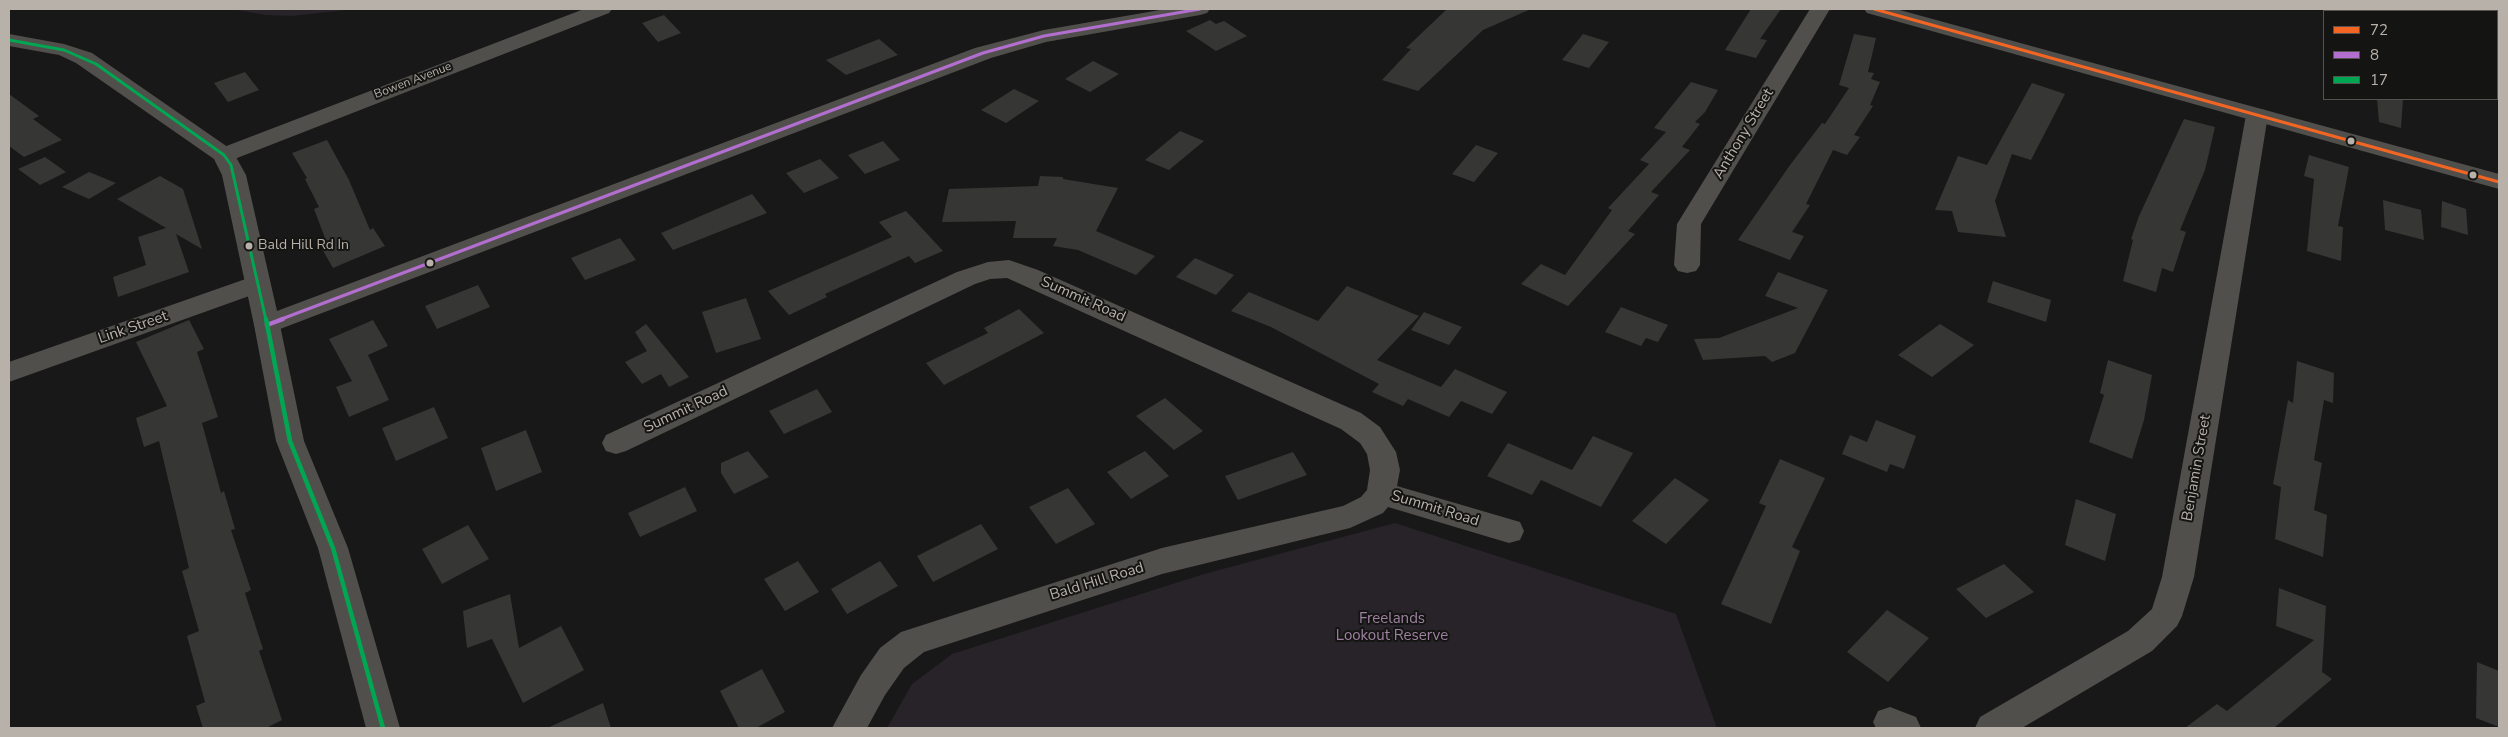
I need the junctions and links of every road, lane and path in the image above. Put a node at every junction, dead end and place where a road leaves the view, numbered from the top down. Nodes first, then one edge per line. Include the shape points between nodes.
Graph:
1 (602, 9) edge
2 (1200, 9) edge
3 (1820, 9) edge
4 (1874, 9) edge
5 (9, 40) edge
6 (2257, 115) junction
7 (224, 155) junction
8 (2499, 182) edge
9 (1688, 265) dead end
10 (257, 284) junction
11 (267, 325) junction
12 (9, 372) edge
13 (616, 443) dead end
14 (1381, 493) junction
15 (1509, 531) dead end
16 (383, 728) edge
17 (849, 728) edge
18 (1992, 728) edge

1 - 7 street, Bowen Avenue
2 - 11 street via 1044,36 983,53
3 - 9 street, Anthony Street via 1689,224
4 - 6 street
5 - 7 street via 64,50 84,58
6 - 8 street
6 - 18 street, Benjamin Street via 2178,577 2166,616 2140,641
7 - 10 street via 234,175
10 - 11 street
10 - 12 street, Link Street
11 - 16 street via 290,441 333,548
13 - 14 street, Summit Road via 966,278 1009,269 1352,421 1370,435 1381,452 1385,470
14 - 15 street, Summit Road
14 - 17 street, Bald Hill Road via 1372,504 1350,516 1162,561 912,642 892,658

